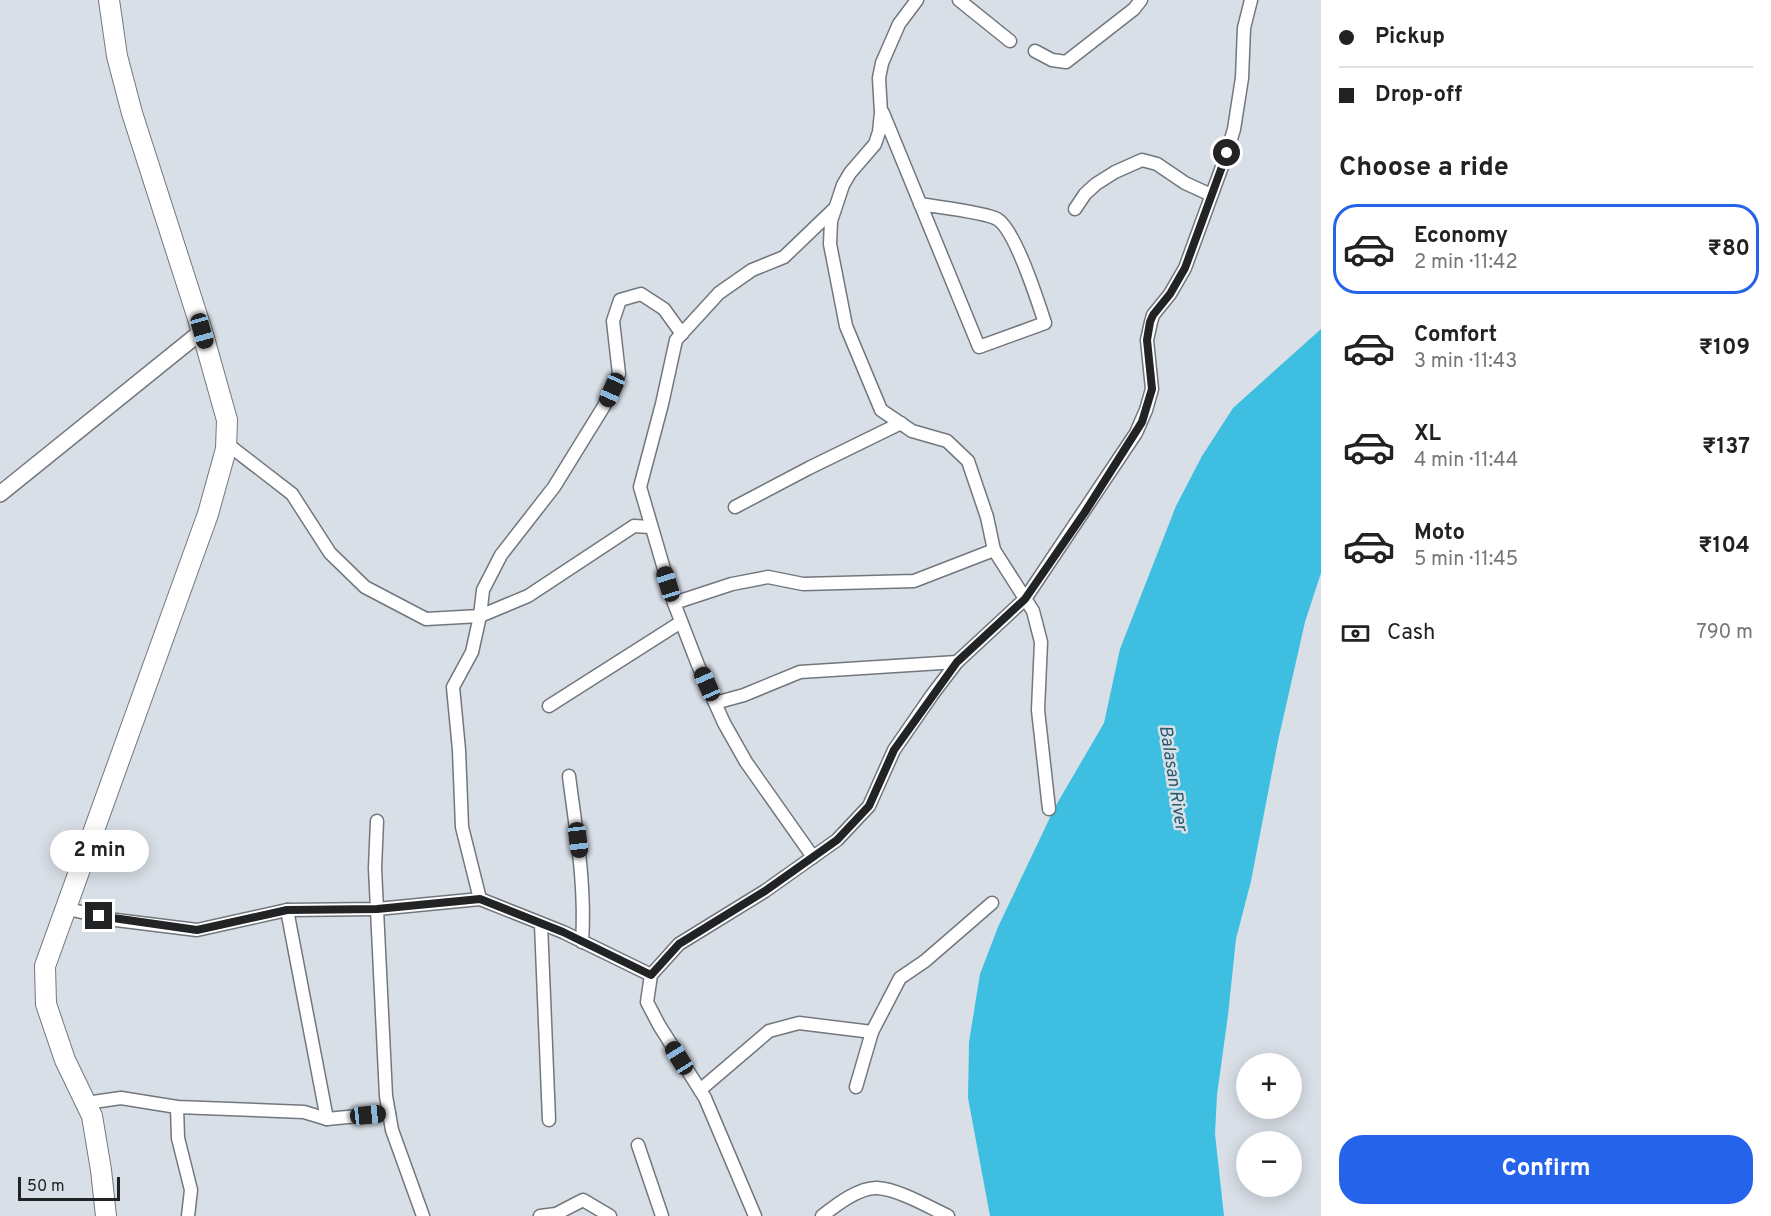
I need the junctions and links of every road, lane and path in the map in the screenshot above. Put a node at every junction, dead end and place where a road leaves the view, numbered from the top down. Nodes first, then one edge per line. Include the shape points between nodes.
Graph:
1 (109, 0) edge
2 (917, 0) edge
3 (959, 0) edge
4 (1141, 0) edge
5 (1251, 0) edge
6 (1010, 41) dead end
7 (1035, 51) dead end
8 (881, 106) junction
9 (1211, 195) junction
10 (920, 204) junction
11 (834, 209) junction
12 (1075, 209) dead end
13 (202, 331) junction
14 (682, 334) junction
15 (901, 423) junction
16 (226, 443) junction
17 (0, 494) edge
18 (735, 507) dead end
19 (650, 526) junction
20 (994, 550) junction
21 (1025, 599) junction
22 (674, 603) junction
23 (480, 616) junction
24 (681, 622) junction
25 (957, 662) junction
26 (715, 703) junction
27 (549, 706) dead end
28 (569, 776) dead end
29 (1049, 809) dead end
30 (377, 821) dead end
31 (813, 857) junction
32 (480, 899) junction
33 (992, 903) dead end
34 (64, 909) junction
35 (377, 909) junction
36 (287, 910) junction
37 (541, 924) junction
38 (582, 942) junction
39 (651, 975) junction
40 (872, 1032) junction
41 (856, 1087) dead end
42 (700, 1090) junction
43 (86, 1103) junction
44 (177, 1107) junction
45 (389, 1113) junction
46 (327, 1119) junction
47 (549, 1120) dead end
48 (638, 1145) dead end
49 (583, 1200) junction
50 (105, 1216) edge
51 (188, 1216) edge
52 (423, 1216) edge
53 (540, 1216) edge
54 (591, 1216) edge
55 (610, 1216) edge
56 (662, 1216) edge
57 (755, 1216) edge
58 (822, 1216) edge
59 (948, 1216) edge

1 - 13 main road via 117,56 132,113
2 - 8 street via 899,24 882,63 878,88
3 - 6 street
4 - 7 street via 1066,62
5 - 9 street via 1244,28 1234,129
8 - 10 street
8 - 11 street via 875,144 845,181
9 - 12 street via 1157,164 1142,160 1096,184
9 - 21 street via 1180,279 1150,322 1147,340 1152,389 1142,422
10 - 10 street via 992,217 1004,224 1044,323 979,347
11 - 14 street via 784,257 752,270 719,293
11 - 15 street via 830,244 846,326 881,410
13 - 16 main road via 227,420
13 - 17 street
14 - 19 street via 676,340 640,487
14 - 23 street via 664,309 641,294 620,300 613,321 619,374 554,487 501,555 483,590
15 - 18 street
15 - 20 street via 912,431 947,441 968,461
16 - 23 street via 292,494 330,553 365,587 426,619
16 - 34 main road via 208,514
19 - 22 street
19 - 23 street via 634,526 528,596
20 - 21 street
20 - 22 street via 914,581 803,584 768,577
21 - 25 street
21 - 29 street via 1033,611 1041,642 1038,710
22 - 24 street
23 - 32 street via 471,652 453,687 462,827
24 - 26 street
24 - 27 street
25 - 26 street via 800,672
25 - 31 street via 894,750 869,806 837,840
26 - 31 street via 746,762
28 - 38 street via 580,861
30 - 35 street
31 - 39 street via 679,944
32 - 35 street
32 - 37 street
33 - 40 street via 926,961 900,978
34 - 36 street via 197,930
34 - 43 main road via 45,966 46,1004 65,1060
35 - 36 street
35 - 45 street
36 - 46 street
37 - 38 street
37 - 47 street
38 - 39 street
39 - 42 street via 647,1002
40 - 41 street
40 - 42 street via 799,1023 769,1031
42 - 57 street
43 - 44 street via 121,1098
43 - 50 main road via 92,1116
44 - 46 street via 304,1112
44 - 51 street via 178,1138 191,1190
45 - 46 street
45 - 52 street
48 - 56 street
49 - 53 street via 556,1214
49 - 54 street
49 - 55 street
58 - 59 street via 845,1198 875,1187 906,1196

